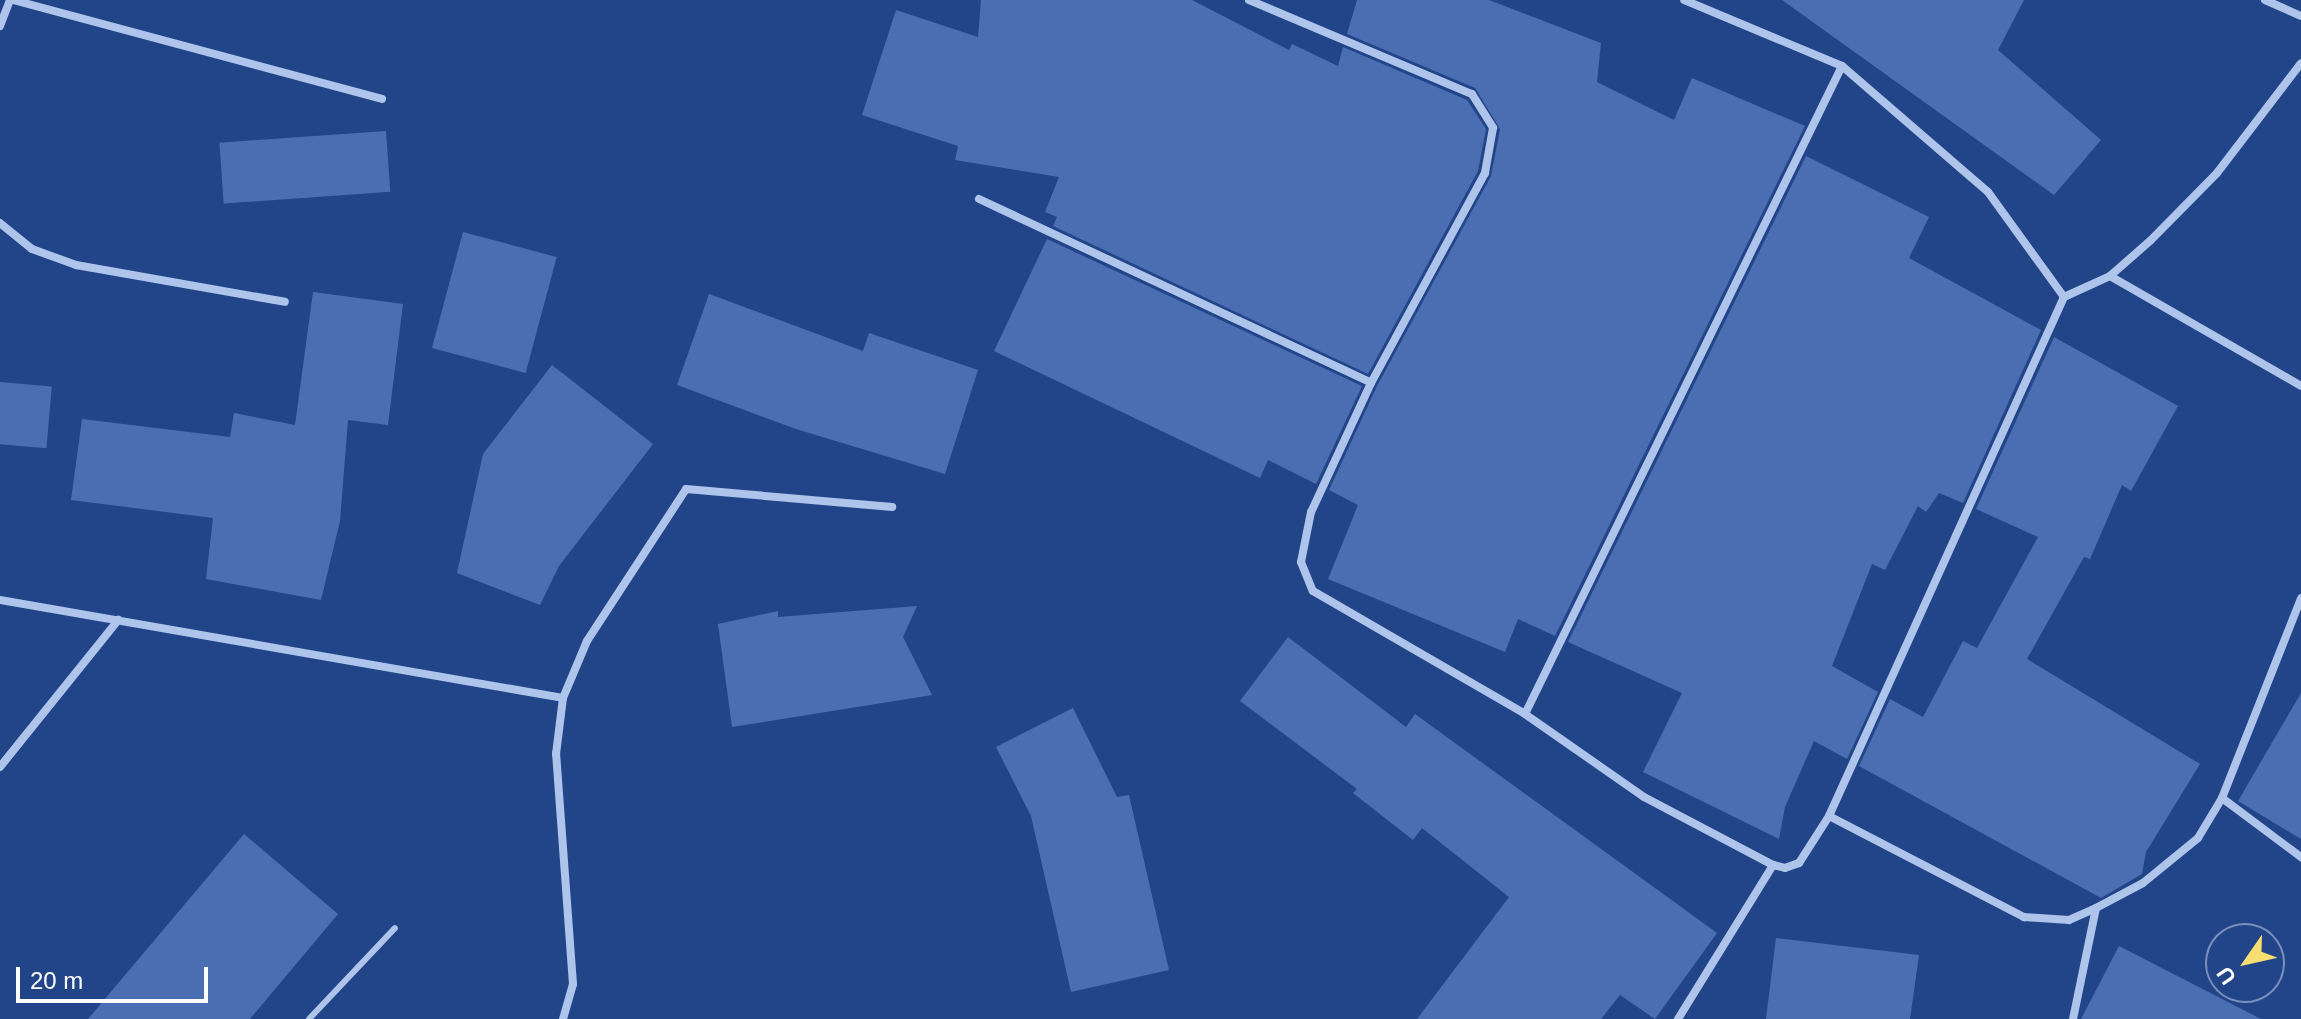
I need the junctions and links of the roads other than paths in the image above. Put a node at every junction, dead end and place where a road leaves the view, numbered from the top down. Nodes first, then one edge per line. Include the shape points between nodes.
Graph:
1 (12, 0) edge
2 (1249, 0) edge
3 (1684, 0) edge
4 (2265, 0) edge
5 (2301, 16) edge
6 (0, 26) edge
7 (2301, 63) edge
8 (1842, 66) junction
9 (382, 99) dead end
10 (979, 199) dead end
11 (0, 223) edge
12 (2110, 276) junction
13 (2064, 297) junction
14 (285, 302) dead end
15 (1371, 383) junction
16 (2301, 386) edge
17 (892, 507) dead end
18 (2301, 598) edge
19 (0, 600) edge
20 (118, 620) junction
21 (563, 698) junction
22 (1525, 714) junction
23 (0, 767) edge
24 (2222, 798) junction
25 (1829, 816) junction
26 (2301, 857) edge
27 (1773, 865) junction
28 (2096, 908) junction
29 (395, 928) dead end
30 (309, 1019) edge
31 (563, 1019) edge
32 (1678, 1019) edge
33 (2073, 1019) edge

1 - 6 street
1 - 9 street
2 - 15 street via 1472,94 1493,128 1485,173
3 - 8 street
4 - 5 street
7 - 12 street via 2217,173
8 - 13 street via 1988,192
8 - 22 street
10 - 15 street
11 - 14 street via 32,249 76,265
12 - 13 street
12 - 16 street
13 - 25 street
15 - 22 street via 1311,512 1302,547 1304,577 1313,591 1347,616
17 - 21 street via 686,489 587,641
18 - 24 street
19 - 20 street
20 - 21 street
20 - 23 street
21 - 31 street via 556,754 557,816 573,984
22 - 27 street via 1644,797
24 - 26 street
24 - 28 street via 2198,838 2143,883
25 - 27 street via 1799,863
25 - 28 street via 2024,917 2069,920
27 - 32 street
28 - 33 street
29 - 30 lane

